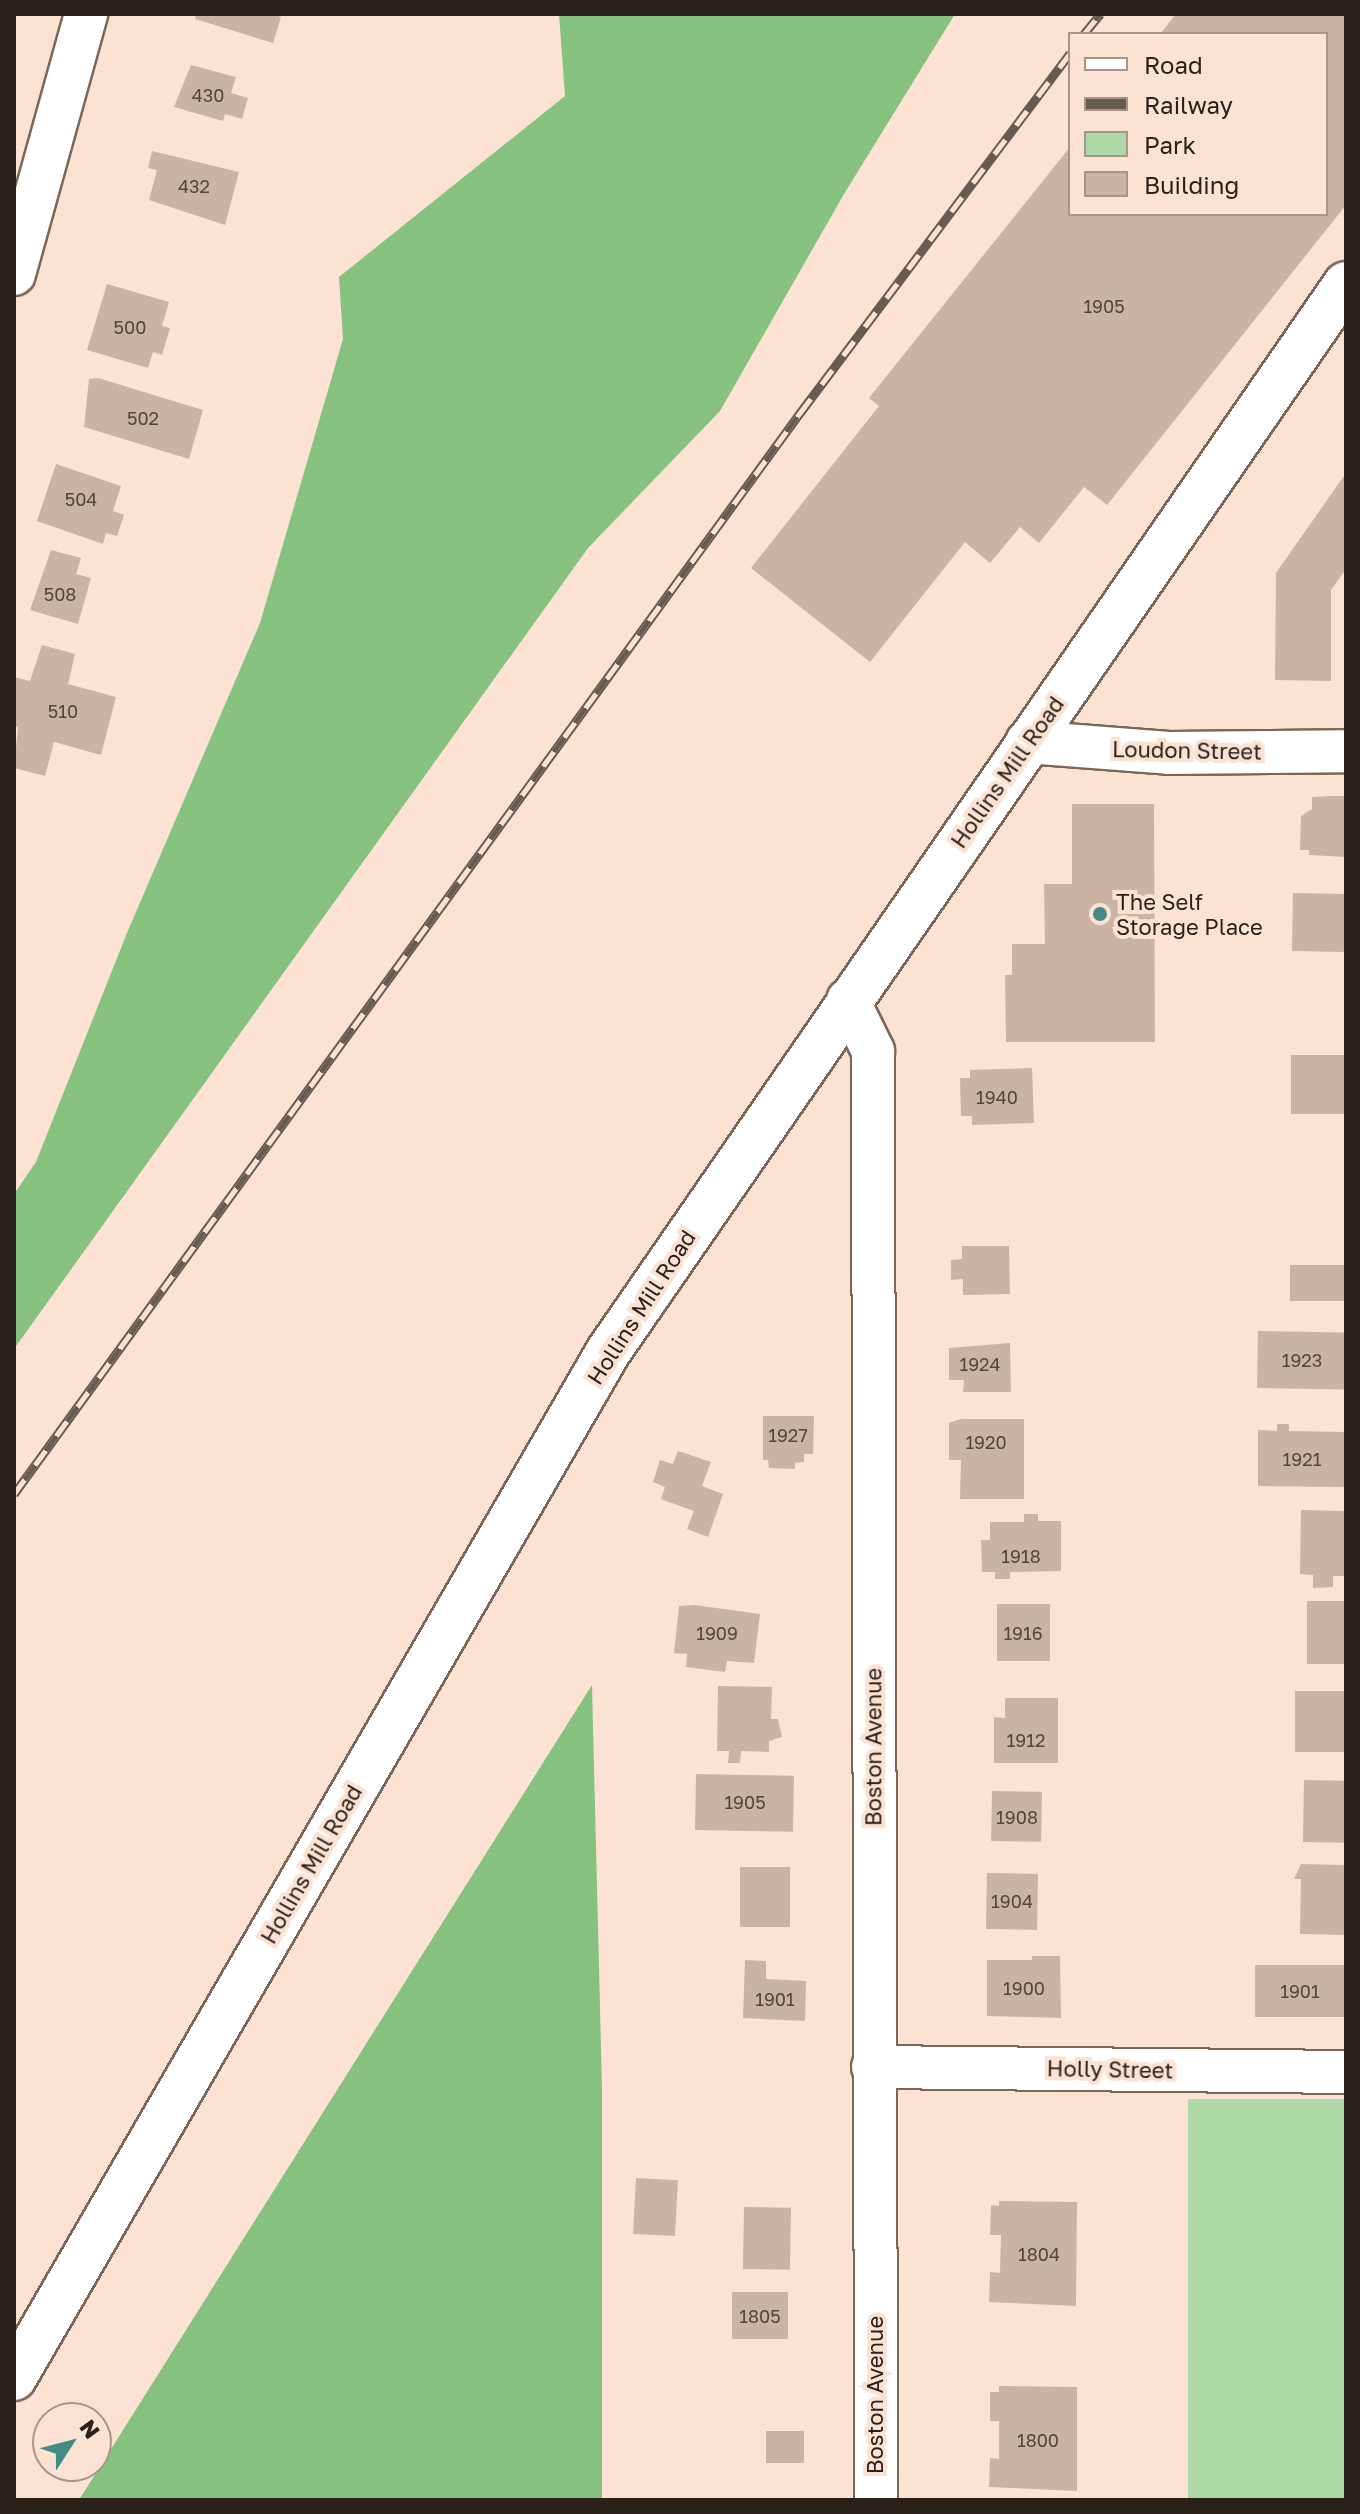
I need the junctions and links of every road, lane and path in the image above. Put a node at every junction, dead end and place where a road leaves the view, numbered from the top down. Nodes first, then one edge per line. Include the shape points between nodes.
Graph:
1 (86, 14) edge
2 (14, 274) edge
3 (1346, 284) edge
4 (1027, 742) junction
5 (1346, 751) edge
6 (848, 1000) junction
7 (873, 2067) junction
8 (1346, 2072) edge
9 (14, 2378) edge
10 (876, 2500) edge

1 - 2 street
3 - 4 street, Hollins Mill Road
4 - 5 street, Loudon Street via 1169,753
4 - 6 street, Hollins Mill Road
6 - 7 street, Boston Avenue via 873,1051
6 - 9 street, Hollins Mill Road via 608,1352
7 - 8 street, Holly Street
7 - 10 street, Boston Avenue

